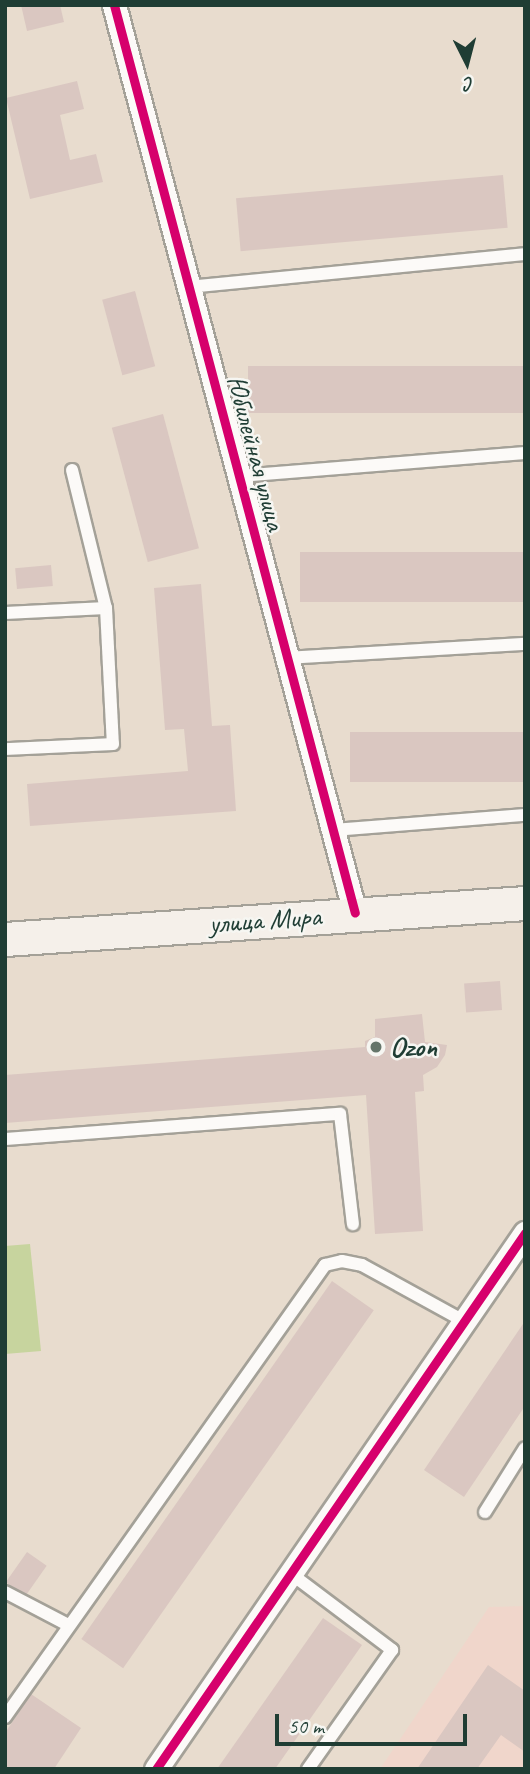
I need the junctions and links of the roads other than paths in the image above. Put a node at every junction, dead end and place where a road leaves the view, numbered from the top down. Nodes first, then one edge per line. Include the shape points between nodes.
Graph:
1 (114, 5) edge
2 (523, 254) dead end
3 (189, 287) junction
4 (525, 453) edge
5 (72, 470) dead end
6 (239, 476) junction
7 (106, 608) junction
8 (5, 612) edge
9 (525, 644) edge
10 (287, 658) junction
11 (5, 749) edge
12 (525, 814) edge
13 (333, 830) junction
14 (525, 903) edge
15 (355, 913) junction
16 (5, 939) edge
17 (5, 1139) edge
18 (354, 1224) dead end
19 (525, 1233) edge
20 (462, 1321) junction
21 (525, 1448) edge
22 (485, 1512) dead end
23 (290, 1573) junction
24 (5, 1592) edge
25 (68, 1625) junction
26 (5, 1717) edge
27 (156, 1769) edge
28 (308, 1769) edge

1 - 3 street, Юбилейная улица
2 - 3 lane
3 - 6 street, Юбилейная улица
4 - 6 lane
5 - 7 lane
6 - 10 street, Юбилейная улица
7 - 8 lane
7 - 11 lane via 113,744
9 - 10 lane
10 - 13 street, Юбилейная улица
12 - 13 lane
13 - 15 street, Юбилейная улица
14 - 15 street, улица Мира
15 - 16 street, улица Мира
17 - 18 lane via 340,1114
19 - 20 street
20 - 23 street
20 - 25 lane via 362,1265 342,1261 325,1265
21 - 22 lane
23 - 27 street
23 - 28 lane via 392,1650
24 - 25 lane
25 - 26 lane

